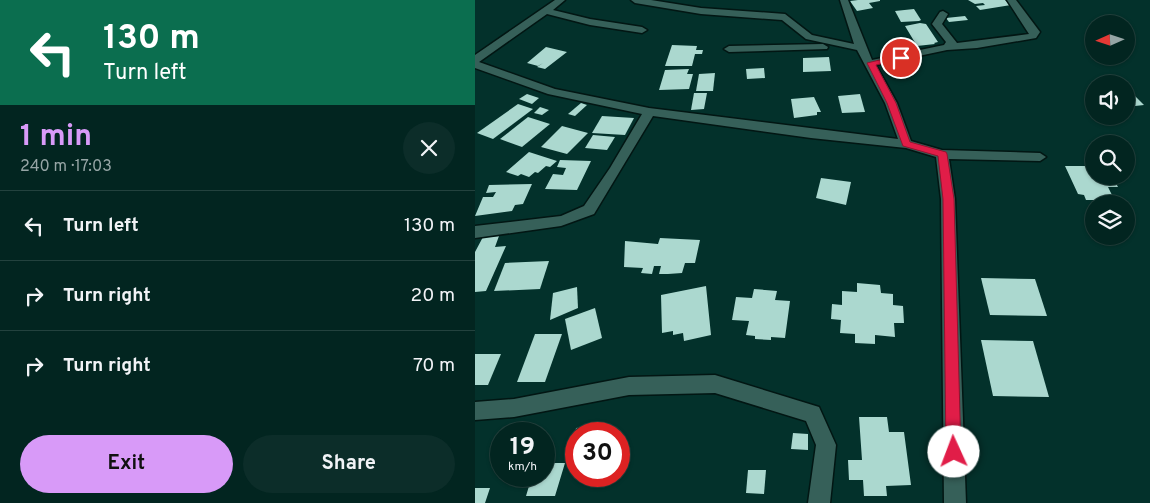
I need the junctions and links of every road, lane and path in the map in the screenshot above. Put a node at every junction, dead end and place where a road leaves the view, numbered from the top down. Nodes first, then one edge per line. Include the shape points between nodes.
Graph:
1 (561, 0) edge
2 (635, 0) edge
3 (844, 0) edge
4 (1011, 0) edge
5 (546, 11) junction
6 (943, 14) dead end
7 (642, 30) dead end
8 (947, 47) junction
9 (861, 48) junction
10 (729, 49) dead end
11 (475, 60) edge
12 (871, 63) junction
13 (475, 64) edge
14 (649, 112) junction
15 (906, 144) junction
16 (942, 154) junction
17 (1040, 157) dead end
18 (475, 232) edge
19 (475, 411) edge
20 (819, 503) edge
21 (955, 503) edge

1 - 5 street
2 - 9 street via 701,11 785,17 809,37
3 - 9 street
4 - 8 street via 1035,32 1033,36
5 - 7 street via 598,24
5 - 11 street
6 - 8 street via 937,24 950,38 952,44
8 - 12 street
9 - 10 street
9 - 12 street
12 - 15 street
13 - 14 street via 552,92
14 - 15 street
14 - 18 street via 589,210 561,221
15 - 16 street
16 - 17 street
16 - 21 street via 949,199
19 - 20 street via 514,408 629,386 715,384 812,414 826,445

